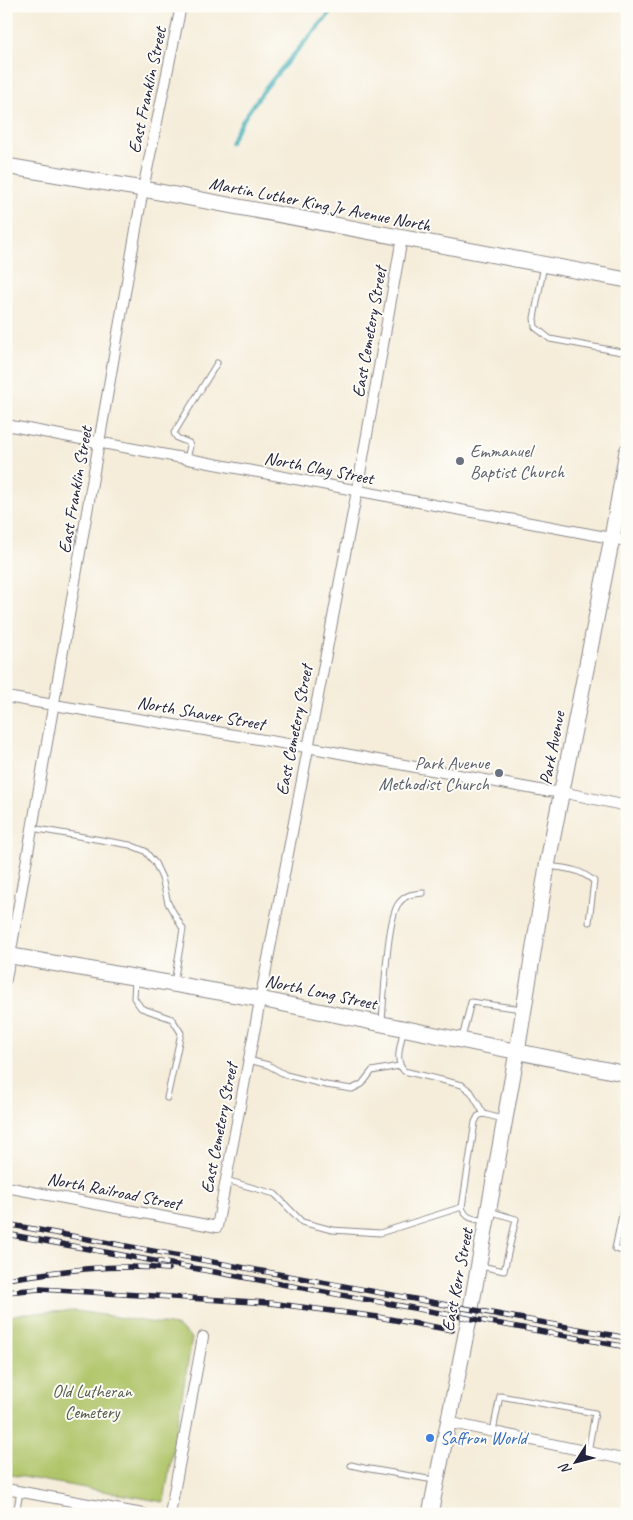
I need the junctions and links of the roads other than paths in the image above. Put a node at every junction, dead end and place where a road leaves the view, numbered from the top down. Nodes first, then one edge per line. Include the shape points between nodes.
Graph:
1 (181, 6) edge
2 (6, 166) edge
3 (143, 189) junction
4 (402, 238) junction
5 (544, 264) junction
6 (627, 280) edge
7 (627, 353) edge
8 (218, 363) dead end
9 (6, 425) edge
10 (100, 442) junction
11 (627, 451) edge
12 (187, 459) junction
13 (357, 491) junction
14 (619, 539) edge
15 (6, 697) edge
16 (54, 704) junction
17 (307, 747) junction
18 (562, 792) junction
19 (627, 806) edge
20 (32, 828) junction
21 (547, 866) junction
22 (423, 893) dead end
23 (589, 922) dead end
24 (8, 956) edge
25 (136, 977) junction
26 (6, 979) edge
27 (174, 984) junction
28 (260, 998) junction
29 (525, 1010) junction
30 (382, 1024) junction
31 (404, 1029) junction
32 (461, 1041) junction
33 (517, 1052) junction
34 (248, 1060) junction
35 (399, 1066) junction
36 (627, 1074) edge
37 (167, 1098) dead end
38 (484, 1114) junction
39 (505, 1120) junction
40 (226, 1180) junction
41 (6, 1187) edge
42 (627, 1190) edge
43 (462, 1207) junction
44 (488, 1216) junction
45 (217, 1227) joint
46 (627, 1252) edge
47 (479, 1266) junction
48 (203, 1336) dead end
49 (448, 1422) junction
50 (493, 1431) junction
51 (588, 1452) junction
52 (627, 1460) edge
53 (352, 1465) dead end
54 (436, 1480) junction
55 (6, 1489) edge
56 (20, 1492) junction
57 (16, 1514) edge
58 (143, 1514) edge
59 (170, 1514) edge
60 (430, 1514) edge

1 - 3 street, East Franklin Street
2 - 3 street, Martin Luther King Jr Avenue North
3 - 4 street, Martin Luther King Jr Avenue North
3 - 10 street, East Franklin Street
4 - 5 street, Martin Luther King Jr Avenue North
4 - 13 street, East Cemetery Street
5 - 6 street, Martin Luther King Jr Avenue North
5 - 7 lane via 535,326 550,339
8 - 12 lane via 174,433 189,443
9 - 10 street, North Clay Street
10 - 12 street, North Clay Street
10 - 16 street, East Franklin Street
11 - 14 street, Park Avenue
12 - 13 street, North Clay Street
13 - 14 street, North Clay Street
13 - 17 street, East Cemetery Street
14 - 18 street, Park Avenue
15 - 16 street, North Shaver Street
16 - 17 street, North Shaver Street
16 - 20 street, East Franklin Street
17 - 18 street, North Shaver Street
17 - 28 street, East Cemetery Street
18 - 19 street, North Shaver Street
18 - 21 street, Park Avenue
20 - 24 street, East Franklin Street
20 - 27 lane via 130,845 145,852 155,863 168,903 183,929
21 - 23 lane via 574,869 594,881
21 - 29 street, Park Avenue
22 - 30 lane via 408,894 398,904 391,922
24 - 25 street, North Long Street
24 - 26 street, East Franklin Street
25 - 27 street, North Long Street
25 - 37 lane via 134,998 141,1008 172,1019 181,1033
27 - 28 street, North Long Street
28 - 30 street, North Long Street
28 - 34 street, East Cemetery Street
29 - 32 lane via 471,1002
29 - 33 street, Park Avenue
30 - 31 street, North Long Street
31 - 32 street, North Long Street
31 - 35 lane
32 - 33 street, North Long Street
33 - 36 street, North Long Street
33 - 39 street, East Kerr Street
34 - 35 lane via 268,1065 286,1075 352,1089 362,1084 372,1072
34 - 40 street, East Cemetery Street
35 - 38 lane via 404,1071 462,1085 471,1092
38 - 39 lane
38 - 43 lane via 475,1122
39 - 44 street, East Kerr Street
40 - 43 lane via 275,1194 302,1222 332,1230 380,1233
40 - 45 street, East Cemetery Street
41 - 45 street, North Railroad Street
42 - 46 lane via 615,1250
43 - 44 lane via 471,1218
44 - 47 street, East Kerr Street
44 - 47 lane via 516,1219 504,1271
47 - 49 street, East Kerr Street
48 - 59 street
49 - 50 street
49 - 54 street, East Kerr Street
50 - 51 street
50 - 51 lane via 500,1396 595,1413
51 - 52 street
53 - 54 lane
54 - 60 street, East Kerr Street
55 - 56 street
56 - 57 lane
56 - 58 street

